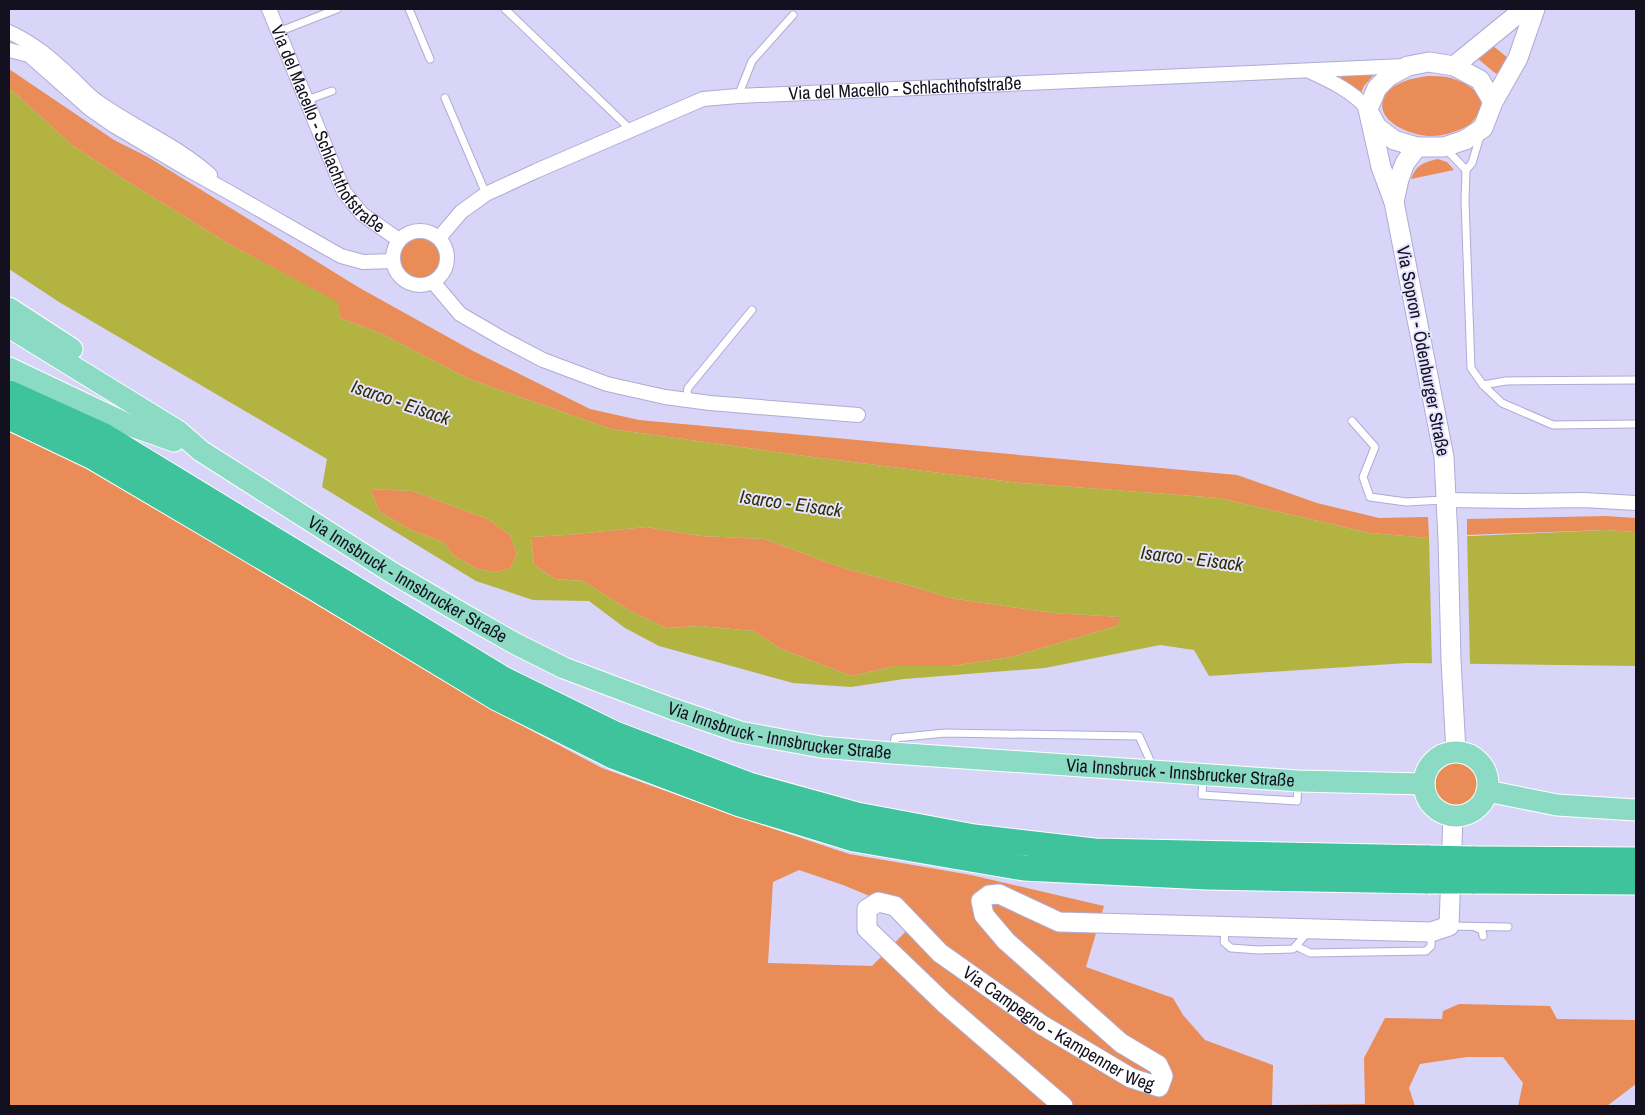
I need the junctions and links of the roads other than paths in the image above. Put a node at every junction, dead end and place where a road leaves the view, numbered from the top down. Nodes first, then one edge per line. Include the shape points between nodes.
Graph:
1 (269, 9) edge
2 (337, 9) edge
3 (409, 9) edge
4 (505, 9) edge
5 (1524, 9) edge
6 (1535, 9) edge
7 (792, 15) dead end
8 (9, 32) edge
9 (278, 32) junction
10 (9, 50) edge
11 (430, 59) dead end
12 (1408, 66) junction
13 (1454, 66) junction
14 (1306, 70) junction
15 (332, 91) dead end
16 (738, 96) junction
17 (445, 98) dead end
18 (307, 100) junction
19 (1493, 102) junction
20 (1368, 109) junction
21 (1482, 128) junction
22 (632, 130) junction
23 (1417, 147) junction
24 (1444, 147) junction
25 (1466, 170) junction
26 (227, 191) junction
27 (486, 194) junction
28 (1394, 202) junction
29 (439, 238) junction
30 (400, 240) junction
31 (393, 261) junction
32 (434, 282) junction
33 (9, 308) edge
34 (752, 310) dead end
35 (9, 327) edge
36 (9, 343) edge
37 (9, 368) edge
38 (1636, 380) edge
39 (1483, 385) junction
40 (9, 393) edge
41 (686, 400) junction
42 (858, 415) dead end
43 (9, 417) edge
44 (1352, 421) dead end
45 (1636, 424) edge
46 (176, 436) junction
47 (1636, 503) edge
48 (1446, 506) junction
49 (1456, 752) junction
50 (892, 754) junction
51 (1155, 772) junction
52 (1424, 784) junction
53 (1487, 791) junction
54 (1636, 810) edge
55 (1453, 816) junction
56 (1636, 860) edge
57 (1428, 869) junction
58 (1472, 870) junction
59 (1636, 882) edge
60 (1234, 927) junction
61 (1474, 927) junction
62 (1508, 927) dead end
63 (1314, 929) junction
64 (1437, 935) junction
65 (1483, 936) dead end
66 (1296, 946) junction
67 (1063, 1106) edge

1 - 9 street, Via del Macello - Schlachthofstraße
2 - 9 lane
3 - 11 lane
4 - 22 lane
5 - 13 street
6 - 19 street via 1518,58
7 - 16 lane via 752,61
8 - 26 street via 52,59 96,101 194,161
9 - 18 street, Via del Macello - Schlachthofstraße
10 - 26 street via 29,54 112,125
12 - 13 street, Via del Macello - Schlachthofstraße via 1429,62
12 - 14 street, Via del Macello - Schlachthofstraße
12 - 20 street, Via del Macello - Schlachthofstraße via 1389,76 1376,88
13 - 19 street, Via del Macello - Schlachthofstraße via 1480,80
14 - 16 street, Via del Macello - Schlachthofstraße
14 - 20 street via 1334,82
15 - 18 lane
16 - 22 street, Via del Macello - Schlachthofstraße via 703,99
17 - 27 lane
18 - 30 street, Via del Macello - Schlachthofstraße via 344,192 362,214
19 - 21 street
20 - 23 street via 1377,127 1394,140
20 - 28 street via 1381,167
21 - 24 street via 1465,140
21 - 25 lane via 1472,163
22 - 27 street, Via del Macello - Schlachthofstraße
23 - 24 street
23 - 28 street via 1405,163
24 - 25 lane
25 - 39 lane via 1471,368
26 - 31 street via 341,256 363,262
27 - 29 street, Via del Macello - Schlachthofstraße via 461,212
28 - 48 street, Via Sopron - Ödenburger Straße via 1444,457
29 - 30 street via 432,233 413,231
29 - 32 street via 444,244 447,261 446,268
30 - 31 street via 395,246
31 - 32 street via 402,279 415,285
32 - 41 street via 460,314 543,360 607,384
33 - 46 main road via 147,396
34 - 41 lane via 688,388
35 - 46 main road, Via Innsbruck - Innsbrucker Straße
36 - 46 main road, Via Innsbruck - Innsbrucker Straße
37 - 46 main road via 129,425
38 - 39 lane via 1506,381
39 - 45 lane via 1502,403 1553,425
40 - 57 highway via 104,436 503,679 615,734 749,785 857,815 974,837 1094,850
41 - 42 street
43 - 57 highway via 93,457 497,698 613,756 740,804 854,840 1024,868 1207,877
44 - 48 lane via 1375,446 1363,477 1370,497
46 - 50 main road, Via Innsbruck - Innsbrucker Straße via 391,572 564,668 740,732 821,747
47 - 48 street via 1518,501
48 - 49 street, Via Sopron - Ödenburger Straße
49 - 52 main road via 1437,758 1425,774
49 - 53 main road via 1466,754 1481,764 1488,781
50 - 51 main road, Via Innsbruck - Innsbrucker Straße
50 - 51 lane via 895,738 944,733 1139,736
51 - 52 main road, Via Innsbruck - Innsbrucker Straße via 1298,782
52 - 55 main road via 1432,806
53 - 54 main road via 1557,805
53 - 55 main road via 1475,810
55 - 64 street
56 - 58 highway
57 - 58 highway, bridge
58 - 59 highway
60 - 63 street, Via Campegno - Kampenner Weg
60 - 66 lane via 1225,933 1224,942 1230,948 1293,949
60 - 67 street, Via Campegno - Kampenner Weg via 1059,922 999,894 989,895 981,901 984,915 1006,941 1121,1042 1158,1065 1163,1076 1159,1087 1130,1078 1042,1024 940,952 895,906 878,902 867,909 867,929 944,1003
61 - 62 lane
61 - 64 lane
61 - 65 lane via 1482,930
63 - 64 street, Via Campegno - Kampenner Weg
63 - 66 lane
64 - 66 lane via 1426,951 1310,953

